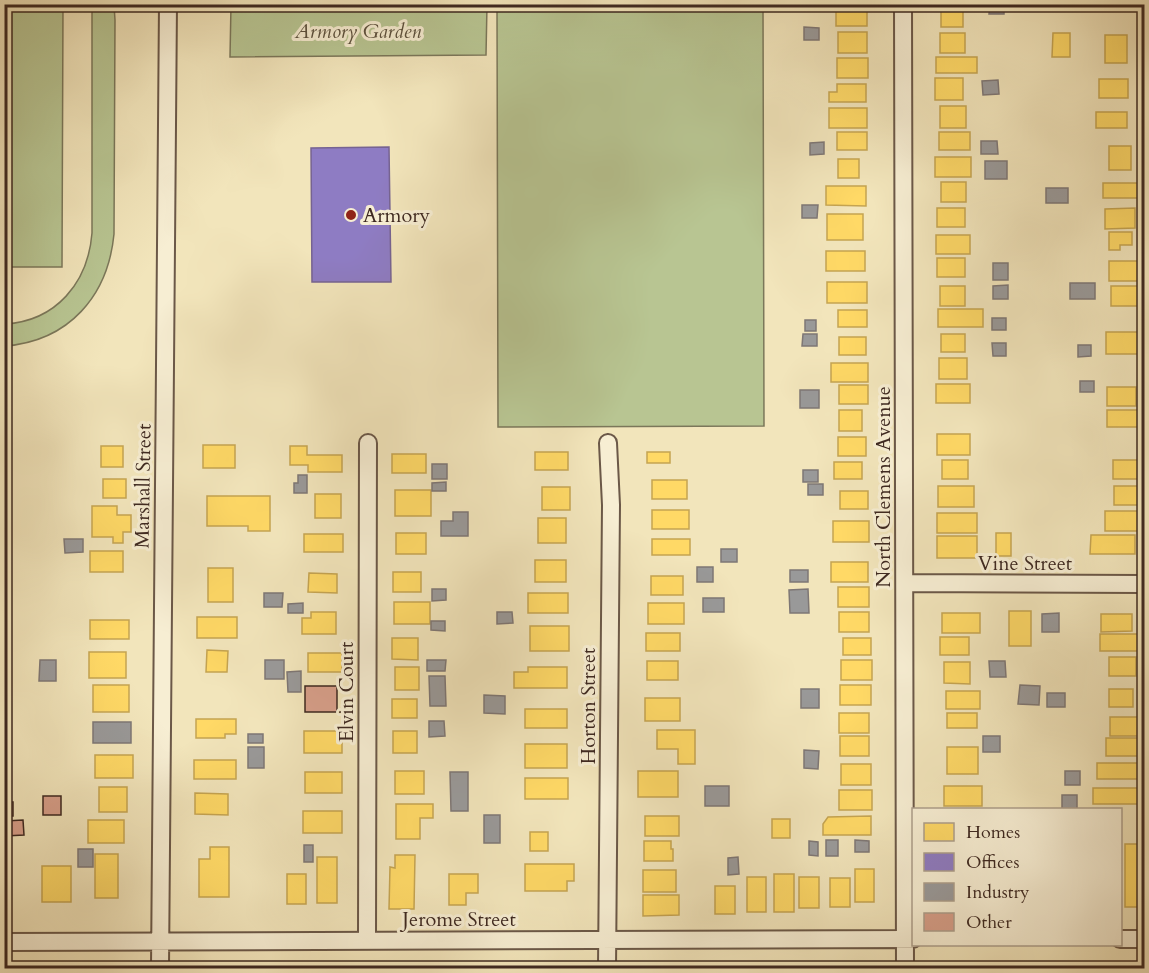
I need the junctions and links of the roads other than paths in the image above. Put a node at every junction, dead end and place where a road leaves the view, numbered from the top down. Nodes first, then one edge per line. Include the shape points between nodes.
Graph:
1 (168, 4) edge
2 (903, 4) edge
3 (368, 443) dead end
4 (608, 443) dead end
5 (905, 583) junction
6 (1144, 584) edge
7 (909, 939) edge
8 (1122, 939) edge
9 (1144, 939) edge
10 (367, 940) junction
11 (607, 941) junction
12 (4, 942) edge
13 (160, 942) junction
14 (160, 969) edge
15 (607, 969) edge
16 (904, 969) edge

1 - 13 street, Marshall Street
2 - 5 street, North Clemens Avenue
3 - 10 street, Elvin Court
4 - 11 street, Horton Street via 611,505
5 - 6 street, Vine Street
5 - 7 street, North Clemens Avenue
7 - 11 street, Jerome Street
7 - 16 street, North Clemens Avenue
8 - 9 street
10 - 11 street, Jerome Street
10 - 13 street, Jerome Street
11 - 15 street, Horton Street
12 - 13 street, Jerome Street
13 - 14 street, Marshall Street

